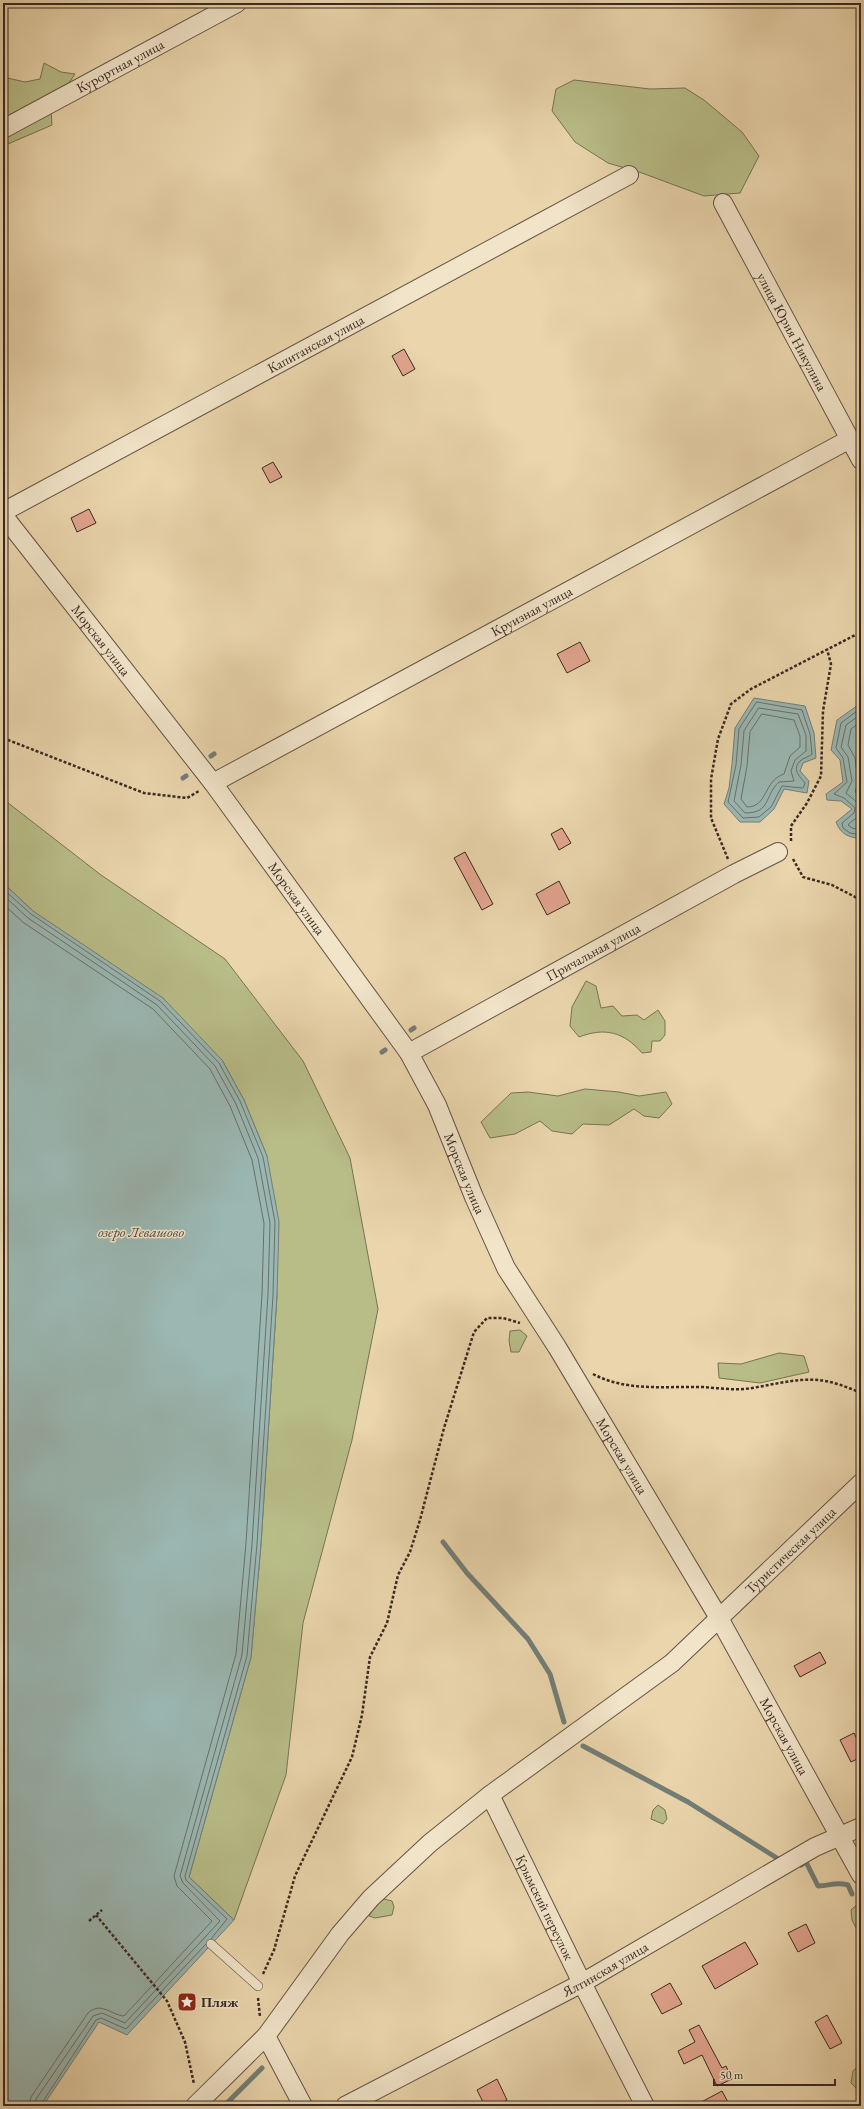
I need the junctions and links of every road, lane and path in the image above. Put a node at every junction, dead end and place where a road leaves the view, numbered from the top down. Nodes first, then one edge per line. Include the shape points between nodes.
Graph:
1 (237, 3) edge
2 (3, 129) edge
3 (629, 175) dead end
4 (722, 203) dead end
5 (850, 439) junction
6 (861, 460) edge
7 (3, 514) edge
8 (861, 632) edge
9 (827, 649) junction
10 (3, 738) edge
11 (213, 783) junction
12 (784, 853) junction
13 (734, 874) junction
14 (861, 900) edge
15 (409, 1053) junction
16 (522, 1323) dead end
17 (590, 1373) dead end
18 (861, 1393) edge
19 (861, 1483) edge
20 (720, 1618) junction
21 (490, 1795) junction
22 (861, 1827) edge
23 (840, 1836) junction
24 (861, 1875) edge
25 (102, 1910) dead end
26 (96, 1915) junction
27 (89, 1921) dead end
28 (211, 1944) dead end
29 (582, 1983) junction
30 (258, 1986) junction
31 (266, 2036) junction
32 (195, 2088) dead end
33 (195, 2106) edge
34 (303, 2106) edge
35 (345, 2106) edge
36 (645, 2106) edge

1 - 2 street, Курортная улица
3 - 7 street, Капитанская улица
4 - 5 street, улица Юрия Никулина
5 - 6 street, улица Юрия Никулина
5 - 11 street, Круизная улица
7 - 11 street, Морская улица
8 - 9 path
9 - 12 path via 831,664 823,711 821,776 791,826
9 - 13 path via 751,689 731,704 718,739 711,779 711,818
10 - 11 path via 144,793 187,798
11 - 15 street, Морская улица
12 - 13 street, Причальная улица
12 - 14 path via 803,877 832,885
13 - 15 street, Причальная улица
15 - 20 street, Морская улица via 437,1105 506,1268 558,1347
16 - 30 path via 503,1318 487,1318 474,1332 410,1552 398,1575 386,1623 370,1657 362,1715 352,1756 295,1876 274,1950
17 - 18 path via 623,1386 744,1389 801,1380 819,1380 842,1385
19 - 20 street, Туристическая улица
20 - 21 street, Туристическая улица via 672,1663
20 - 23 street, Морская улица
21 - 29 street, Крымский переулок
21 - 31 street, Туристическая улица via 430,1843 371,1898 340,1934
22 - 23 street, Ялтинская улица
23 - 24 street, Морская улица
23 - 29 street, Ялтинская улица via 815,1847
25 - 26 path
26 - 27 path
26 - 32 path via 167,2001 185,2042
28 - 30 lane
29 - 35 street, Ялтинская улица
29 - 36 street, Крымский переулок
30 - 31 path via 258,2012
31 - 33 street, Туристическая улица
31 - 34 street

